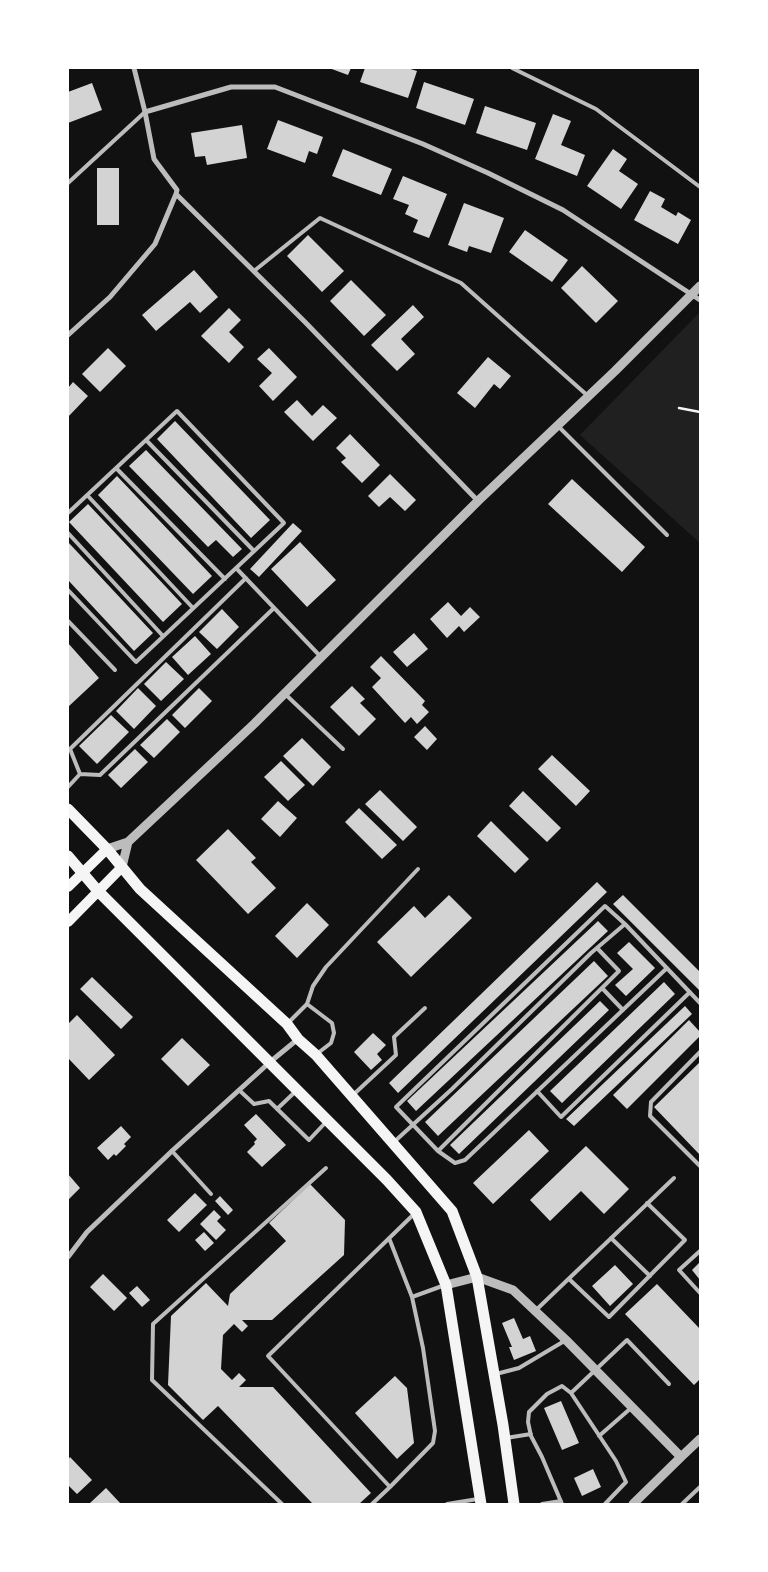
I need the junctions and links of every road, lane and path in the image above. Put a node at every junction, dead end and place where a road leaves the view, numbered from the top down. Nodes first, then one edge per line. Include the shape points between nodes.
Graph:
1 (134, 68) edge
2 (512, 68) edge
3 (145, 112) junction
4 (68, 184) edge
5 (700, 186) edge
6 (176, 194) junction
7 (254, 271) junction
8 (700, 286) edge
9 (693, 294) junction
10 (700, 300) edge
11 (68, 335) edge
12 (589, 396) junction
13 (679, 408) dead end
14 (700, 412) edge
15 (558, 426) junction
16 (146, 440) junction
17 (116, 468) junction
18 (87, 495) junction
19 (478, 501) junction
20 (68, 513) edge
21 (68, 533) edge
22 (667, 535) dead end
23 (254, 551) junction
24 (236, 568) junction
25 (225, 578) junction
26 (246, 578) junction
27 (68, 590) edge
28 (193, 608) junction
29 (274, 608) junction
30 (68, 621) edge
31 (163, 636) junction
32 (320, 657) junction
33 (115, 670) dead end
34 (284, 693) junction
35 (343, 749) dead end
36 (80, 774) junction
37 (68, 787) edge
38 (68, 809) edge
39 (128, 842) junction
40 (107, 849) junction
41 (68, 856) edge
42 (122, 867) junction
43 (418, 869) dead end
44 (82, 871) junction
45 (68, 887) edge
46 (98, 891) junction
47 (68, 922) edge
48 (625, 924) junction
49 (597, 948) junction
50 (667, 968) junction
51 (602, 988) junction
52 (690, 992) junction
53 (700, 1003) edge
54 (308, 1004) junction
55 (425, 1008) dead end
56 (623, 1010) junction
57 (286, 1024) junction
58 (298, 1040) junction
59 (700, 1052) edge
60 (316, 1055) junction
61 (270, 1062) junction
62 (240, 1090) junction
63 (297, 1090) junction
64 (537, 1091) junction
65 (352, 1096) junction
66 (277, 1109) junction
67 (327, 1120) junction
68 (413, 1124) junction
69 (393, 1143) junction
70 (172, 1151) junction
71 (438, 1152) junction
72 (700, 1166) edge
73 (326, 1168) dead end
74 (674, 1178) dead end
75 (211, 1194) dead end
76 (648, 1203) junction
77 (416, 1212) junction
78 (389, 1238) junction
79 (611, 1238) junction
80 (700, 1251) edge
81 (68, 1258) edge
82 (650, 1276) junction
83 (477, 1277) junction
84 (569, 1279) junction
85 (446, 1284) junction
86 (700, 1293) edge
87 (412, 1297) junction
88 (535, 1311) junction
89 (566, 1340) junction
90 (596, 1370) junction
91 (494, 1375) junction
92 (669, 1384) dead end
93 (571, 1393) junction
94 (632, 1406) junction
95 (531, 1434) junction
96 (599, 1436) junction
97 (505, 1438) junction
98 (700, 1439) edge
99 (681, 1457) junction
100 (390, 1487) junction
101 (700, 1487) edge
102 (480, 1502) edge
103 (562, 1503) edge
104 (282, 1504) edge
105 (372, 1504) edge
106 (447, 1504) edge
107 (514, 1504) edge
108 (542, 1504) edge
109 (605, 1504) edge
110 (633, 1504) edge
111 (682, 1504) edge

1 - 3 street
2 - 5 lane via 596,110
3 - 4 lane
3 - 6 street via 154,158 177,190
3 - 9 street via 231,87 275,86 424,144 563,210
6 - 7 street
6 - 11 street via 155,244 110,297
7 - 12 lane via 320,218 461,282
7 - 19 street
8 - 9 street
9 - 10 street
9 - 12 street
12 - 15 street
13 - 14 path
15 - 19 street
15 - 22 lane
16 - 17 lane
16 - 23 lane
16 - 23 lane via 177,411 284,524
17 - 18 lane
17 - 25 lane
18 - 20 lane
18 - 28 lane
19 - 32 street
21 - 31 lane
23 - 24 lane
24 - 25 lane
24 - 26 lane
25 - 28 lane
26 - 29 lane
26 - 36 lane via 70,749
27 - 31 lane via 136,662
28 - 31 lane
29 - 32 lane
29 - 36 lane via 100,776
30 - 33 lane
32 - 34 street
34 - 35 lane
34 - 39 street
36 - 37 lane
38 - 40 main road
39 - 40 street
39 - 42 street
40 - 42 main road
40 - 44 main road
41 - 44 main road
42 - 46 main road
42 - 57 main road via 140,889
43 - 54 lane via 326,967 313,986
44 - 45 main road
44 - 46 main road
46 - 47 main road
46 - 61 main road
48 - 49 lane
48 - 50 lane
48 - 68 lane via 605,906 396,1107
49 - 51 lane via 618,971
49 - 68 lane
50 - 52 lane
50 - 56 lane
51 - 56 lane
51 - 71 lane
52 - 53 lane
52 - 64 lane via 560,1116
54 - 57 lane
54 - 60 lane via 332,1023 334,1033 331,1043
55 - 65 lane via 394,1037 396,1056
56 - 64 lane
57 - 58 main road
58 - 60 main road
58 - 61 street
59 - 72 lane via 651,1102 650,1116
60 - 65 main road
61 - 62 street
61 - 63 main road
62 - 66 lane via 254,1104 269,1101
62 - 70 street
63 - 66 lane
63 - 67 main road
64 - 71 lane via 465,1160 455,1163
65 - 69 main road
66 - 67 lane via 309,1140
67 - 77 main road
68 - 69 lane
68 - 71 lane
69 - 83 main road via 452,1211
70 - 75 lane
70 - 81 street via 87,1232
73 - 104 lane via 153,1324 152,1380
74 - 76 lane
76 - 79 lane
76 - 82 lane via 685,1240
77 - 78 lane
77 - 85 main road
78 - 87 lane
78 - 100 lane via 268,1356
79 - 82 lane
79 - 84 lane
80 - 86 lane via 678,1270
82 - 84 lane via 609,1317
83 - 85 street
83 - 88 street via 512,1290
83 - 91 main road
84 - 88 lane
85 - 87 lane
85 - 102 main road
87 - 100 lane via 435,1432 433,1443
88 - 89 street
89 - 90 street
89 - 91 lane via 519,1368
90 - 92 lane via 627,1340
90 - 93 lane
90 - 94 street
91 - 97 main road
93 - 95 lane via 562,1386 529,1412
93 - 96 lane
94 - 96 lane
94 - 99 street
95 - 97 lane
95 - 103 lane
96 - 109 lane via 626,1482
97 - 107 main road
98 - 99 street
99 - 110 street
100 - 105 lane
101 - 111 lane
102 - 106 lane
103 - 108 lane

